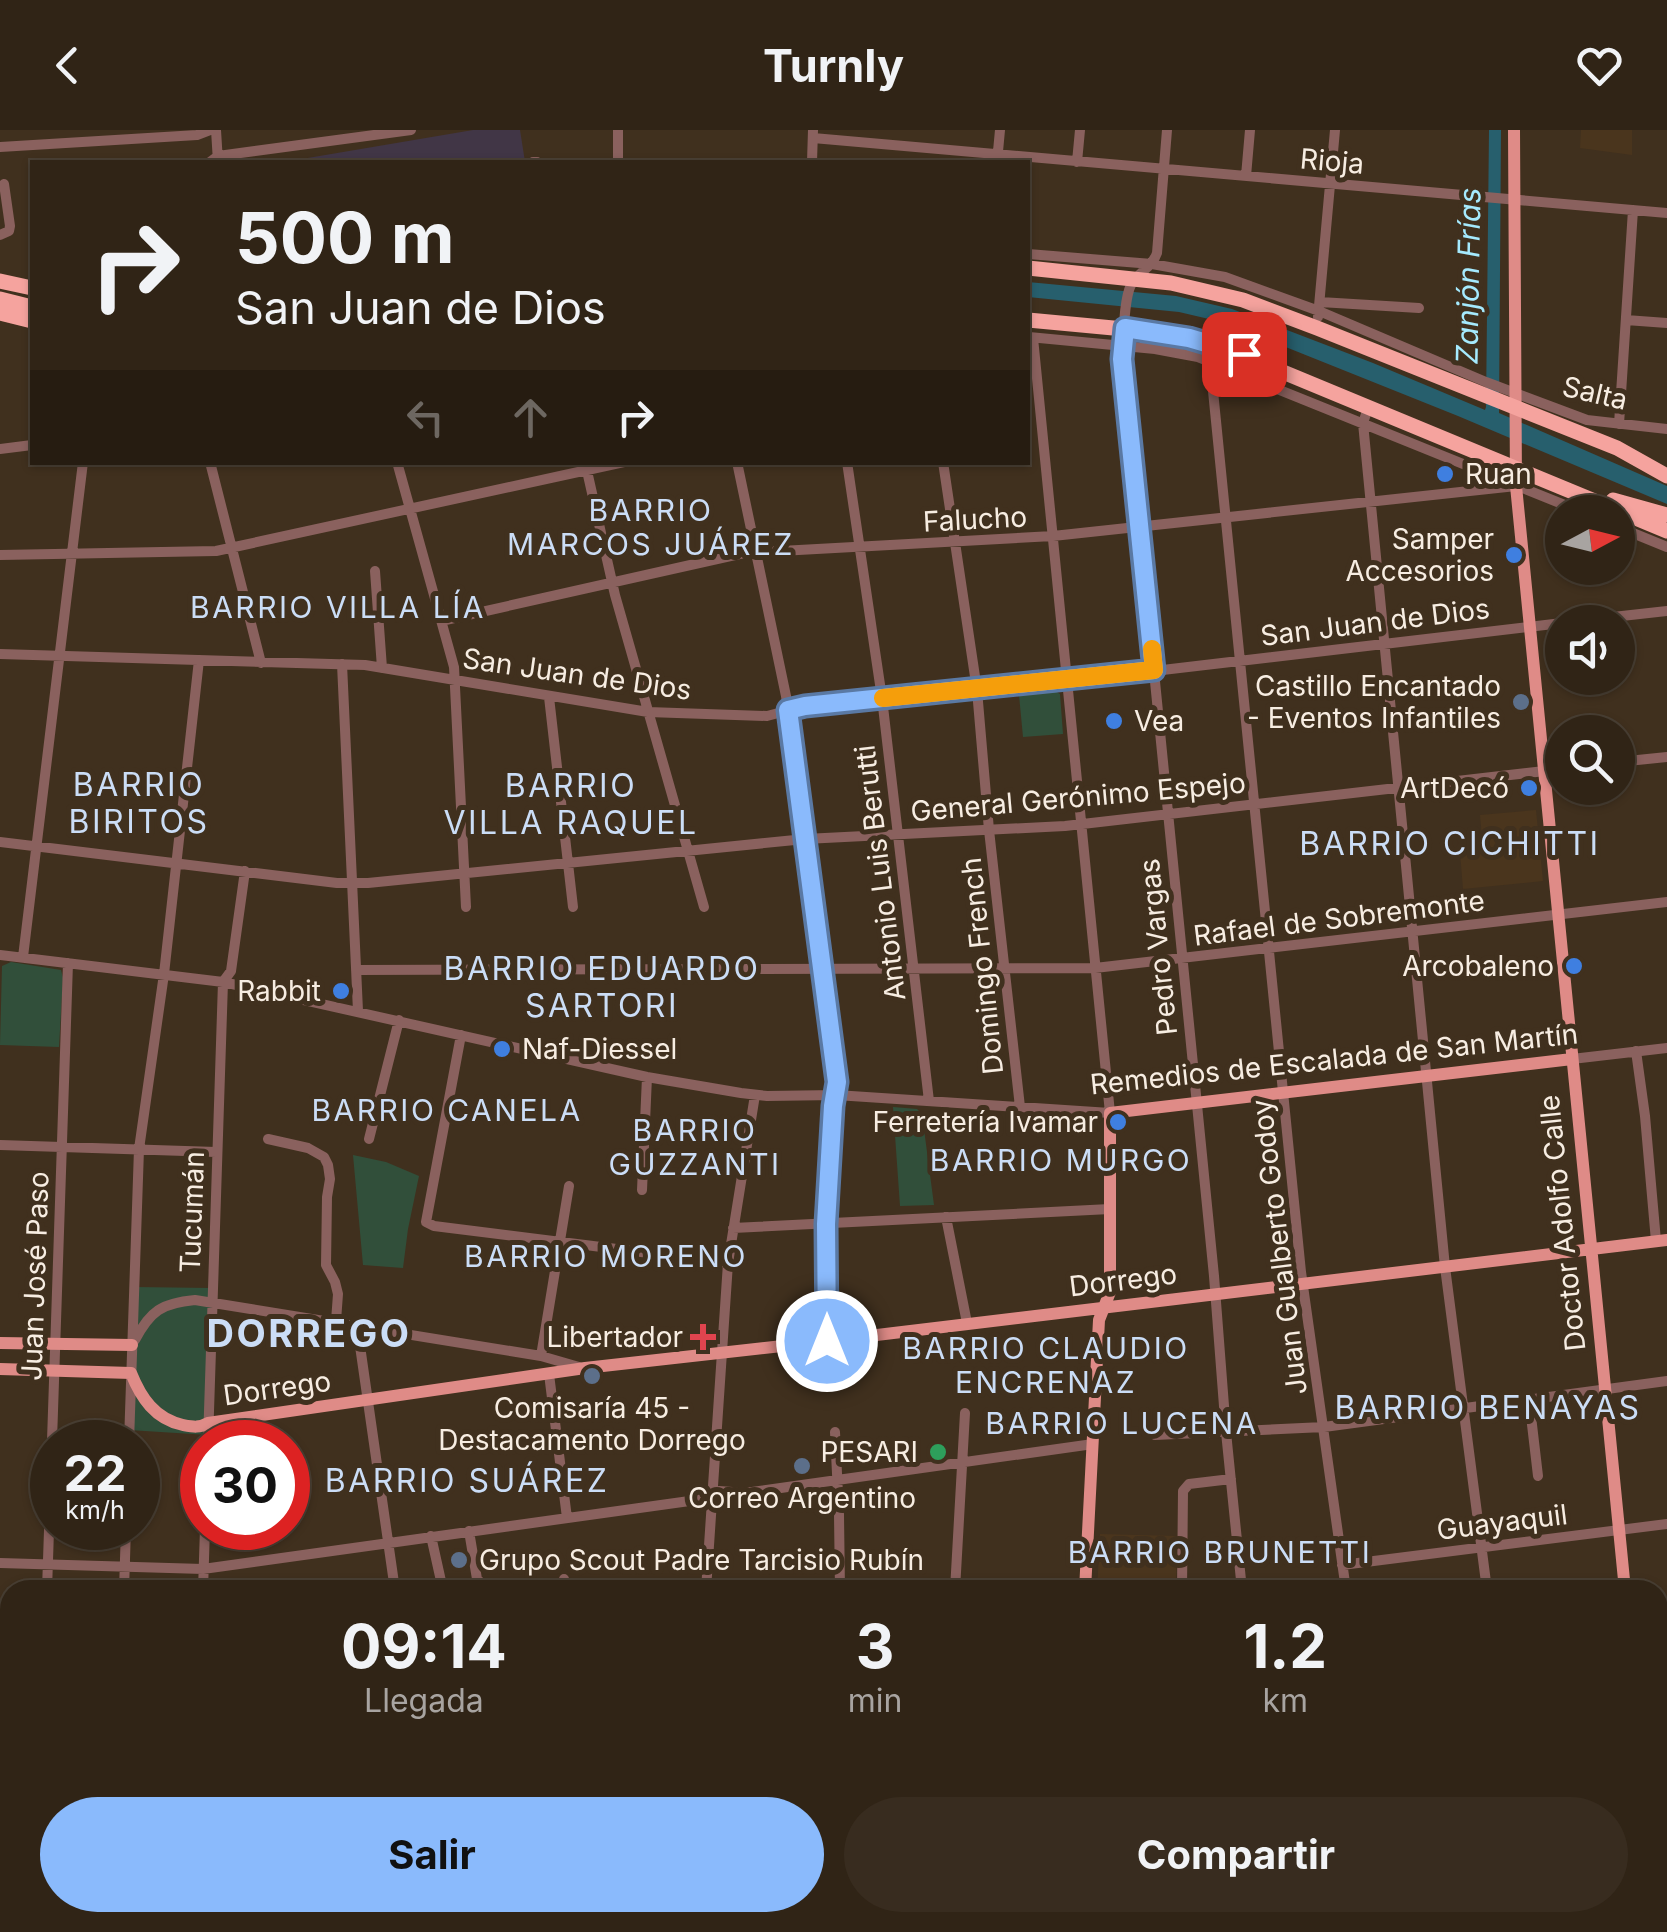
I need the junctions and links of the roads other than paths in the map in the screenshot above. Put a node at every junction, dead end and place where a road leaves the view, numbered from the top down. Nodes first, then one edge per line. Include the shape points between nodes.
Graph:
1 (60, 130) edge
2 (213, 130) edge
3 (411, 130) edge
4 (618, 130) edge
5 (1000, 130) edge
6 (1080, 130) edge
7 (1168, 130) edge
8 (1250, 130) edge
9 (1335, 130) edge
10 (1514, 130) edge
11 (138, 134) edge
12 (353, 134) edge
13 (813, 134) edge
14 (197, 135) junction
15 (61, 143) junction
16 (0, 147) edge
17 (997, 159) edge
18 (214, 160) edge
19 (214, 160) edge
20 (219, 160) edge
21 (618, 160) edge
22 (812, 160) edge
23 (1024, 160) edge
24 (1030, 160) edge
25 (1078, 162) junction
26 (1164, 169) junction
27 (1246, 176) junction
28 (4, 184) dead end
29 (1330, 184) junction
30 (1501, 198) junction
31 (1633, 210) junction
32 (1667, 213) edge
33 (0, 235) edge
34 (1030, 254) edge
35 (1152, 264) junction
36 (1030, 269) edge
37 (0, 277) edge
38 (30, 280) edge
39 (30, 287) edge
40 (1130, 294) junction
41 (0, 299) edge
42 (30, 306) edge
43 (1418, 308) dead end
44 (1318, 314) junction
45 (0, 315) edge
46 (1030, 320) edge
47 (1626, 320) junction
48 (30, 321) edge
49 (1667, 322) edge
50 (1125, 328) junction
51 (1030, 337) edge
52 (1123, 346) junction
53 (1210, 361) junction
54 (1366, 415) junction
55 (1514, 419) junction
56 (1041, 424) junction
57 (1619, 424) junction
58 (1030, 425) edge
59 (1667, 429) edge
60 (30, 445) edge
61 (0, 448) edge
62 (1617, 448) junction
63 (84, 465) edge
64 (211, 465) edge
65 (398, 465) edge
66 (738, 465) edge
67 (846, 465) edge
68 (943, 465) edge
69 (1667, 465) edge
70 (586, 466) edge
71 (1514, 467) junction
72 (1667, 476) edge
73 (1516, 486) junction
74 (1580, 493) junction
75 (1545, 497) edge
76 (1370, 500) junction
77 (410, 509) junction
78 (1667, 516) edge
79 (1226, 517) junction
80 (1140, 527) junction
81 (1667, 530) edge
82 (1635, 534) edge
83 (1053, 536) junction
84 (955, 543) junction
85 (860, 547) junction
86 (1667, 547) edge
87 (232, 548) junction
88 (757, 551) junction
89 (72, 554) junction
90 (0, 556) edge
91 (375, 571) dead end
92 (612, 583) junction
93 (1667, 611) edge
94 (1635, 615) edge
95 (442, 621) junction
96 (1545, 625) edge
97 (1530, 627) junction
98 (1384, 644) junction
99 (0, 654) edge
100 (60, 656) junction
101 (199, 660) junction
102 (1240, 660) junction
103 (261, 663) junction
104 (342, 664) junction
105 (382, 668) junction
106 (1154, 670) junction
107 (1067, 680) junction
108 (456, 681) junction
109 (977, 690) junction
110 (548, 696) junction
111 (882, 698) junction
112 (788, 710) junction
113 (648, 712) junction
114 (1667, 757) edge
115 (1635, 760) edge
116 (1544, 771) junction
117 (1398, 789) junction
118 (1254, 806) junction
119 (1168, 815) junction
120 (1081, 824) junction
121 (989, 830) junction
122 (897, 834) junction
123 (805, 839) junction
124 (0, 842) edge
125 (36, 847) junction
126 (688, 852) junction
127 (176, 863) junction
128 (568, 864) junction
129 (244, 871) junction
130 (465, 874) junction
131 (352, 884) junction
132 (1667, 902) edge
133 (466, 906) dead end
134 (572, 907) dead end
135 (704, 907) dead end
136 (1558, 914) junction
137 (1412, 933) junction
138 (1268, 949) junction
139 (0, 955) edge
140 (24, 958) junction
141 (1182, 959) junction
142 (68, 963) junction
143 (1095, 968) junction
144 (356, 970) junction
145 (823, 970) junction
146 (914, 970) junction
147 (1005, 970) junction
148 (164, 974) junction
149 (224, 982) junction
150 (358, 1011) junction
151 (399, 1020) junction
152 (462, 1034) junction
153 (1667, 1048) edge
154 (1636, 1051) junction
155 (1572, 1059) junction
156 (647, 1077) junction
157 (1426, 1077) junction
158 (1283, 1094) junction
159 (755, 1095) junction
160 (836, 1095) junction
161 (928, 1100) junction
162 (1196, 1104) junction
163 (1020, 1107) junction
164 (1110, 1113) junction
165 (370, 1139) dead end
166 (268, 1140) dead end
167 (0, 1144) edge
168 (62, 1146) junction
169 (139, 1149) junction
170 (216, 1152) junction
171 (568, 1186) dead end
172 (642, 1190) dead end
173 (1110, 1209) junction
174 (946, 1218) junction
175 (826, 1224) junction
176 (733, 1228) junction
177 (559, 1242) junction
178 (1664, 1243) edge
179 (1590, 1249) junction
180 (728, 1263) junction
181 (1445, 1266) junction
182 (1303, 1284) junction
183 (1215, 1294) junction
184 (212, 1302) junction
185 (1104, 1308) junction
186 (336, 1321) junction
187 (968, 1323) junction
188 (358, 1325) junction
189 (827, 1341) junction
190 (0, 1343) edge
191 (55, 1344) junction
192 (132, 1345) junction
193 (722, 1354) junction
194 (541, 1356) junction
195 (585, 1368) junction
196 (0, 1369) edge
197 (54, 1370) junction
198 (131, 1372) junction
199 (549, 1374) junction
200 (1667, 1382) edge
201 (1604, 1390) junction
202 (1529, 1399) junction
203 (368, 1401) junction
204 (1463, 1408) junction
205 (965, 1413) dead end
206 (130, 1420) edge
207 (208, 1420) edge
208 (230, 1420) edge
209 (180, 1423) edge
210 (1324, 1426) junction
211 (835, 1432) dead end
212 (1226, 1432) junction
213 (1155, 1434) dead end
214 (1092, 1444) junction
215 (962, 1463) junction
216 (1538, 1476) dead end
217 (1230, 1479) junction
218 (838, 1480) junction
219 (712, 1498) junction
220 (567, 1518) junction
221 (1667, 1524) edge
222 (1618, 1530) junction
223 (469, 1531) junction
224 (431, 1536) junction
225 (388, 1543) junction
226 (1482, 1547) junction
227 (125, 1550) edge
228 (204, 1550) edge
229 (0, 1563) edge
230 (48, 1564) junction
231 (1342, 1565) junction
232 (125, 1567) junction
233 (203, 1569) junction
234 (47, 1580) edge
235 (124, 1580) edge
236 (202, 1580) edge
237 (394, 1580) edge
238 (442, 1580) edge
239 (478, 1580) edge
240 (707, 1580) edge
241 (840, 1580) edge
242 (956, 1580) edge
243 (1085, 1580) edge
244 (1182, 1580) edge
245 (1241, 1580) edge
246 (1344, 1580) edge
247 (1486, 1580) edge
248 (1624, 1580) edge

1 - 15 street
2 - 14 street
2 - 19 street
3 - 12 street
4 - 21 street
5 - 17 street
6 - 25 street
7 - 26 street
8 - 27 street
9 - 29 street
10 - 30 main road, Doctor Adolfo Calle
11 - 14 street
11 - 15 street
12 - 20 street
13 - 17 street, Rioja
13 - 22 street
14 - 18 street
15 - 16 street
17 - 23 street, Rioja
24 - 25 street, Rioja
25 - 26 street, Rioja
26 - 27 street, Rioja
26 - 35 street
27 - 29 street, Rioja
28 - 33 street via 10,226
29 - 30 street, Rioja
29 - 44 street
30 - 31 street, Rioja
30 - 55 main road, Doctor Adolfo Calle
31 - 32 street, Rioja
31 - 47 street
34 - 35 street
35 - 40 street
35 - 44 street via 1225,277
36 - 40 highway
37 - 38 highway
37 - 39 highway
40 - 44 highway via 1183,285
40 - 50 street, Pedro Vargas
41 - 42 highway
43 - 44 street
44 - 55 highway via 1492,391
45 - 48 highway
46 - 50 highway
47 - 49 street
47 - 57 street
50 - 52 street, Pedro Vargas
50 - 54 highway via 1244,354
51 - 52 street
51 - 56 street
52 - 53 street
52 - 80 street, Pedro Vargas
53 - 54 street
53 - 79 street, Juan Gualberto Godoy
54 - 71 highway
54 - 73 street
54 - 76 street
55 - 57 street, Salta
55 - 62 highway
55 - 71 main road, Doctor Adolfo Calle
56 - 58 street
56 - 83 street
57 - 59 street, Salta
60 - 61 street
62 - 69 highway
62 - 72 highway
63 - 89 street
64 - 87 street
65 - 77 street
66 - 88 street
67 - 85 street, Antonio Luis Berutti
68 - 84 street, Domingo French
70 - 77 street
70 - 92 street
71 - 73 main road, Doctor Adolfo Calle
71 - 74 highway
73 - 75 street
73 - 76 street, Falucho
73 - 97 main road, Doctor Adolfo Calle
74 - 78 highway
74 - 81 highway
76 - 79 street, Falucho
76 - 98 street
77 - 87 street
77 - 95 street
79 - 80 street, Falucho
79 - 102 street, Juan Gualberto Godoy
80 - 83 street, Falucho
80 - 106 street, Pedro Vargas
82 - 86 street
83 - 84 street, Falucho
83 - 107 street
84 - 85 street, Falucho
84 - 109 street, Domingo French
85 - 88 street, Falucho
85 - 111 street, Antonio Luis Berutti
87 - 89 street
87 - 103 street
88 - 92 street, Falucho
88 - 112 street
89 - 90 street
89 - 100 street
91 - 105 street
92 - 95 street, Falucho
92 - 113 street
93 - 94 street, San Juan de Dios
95 - 108 street
96 - 97 street, San Juan de Dios
97 - 98 street, San Juan de Dios
97 - 116 main road, Doctor Adolfo Calle
98 - 102 street, San Juan de Dios
98 - 117 street
99 - 100 street, San Juan de Dios
100 - 101 street, San Juan de Dios
100 - 125 street
101 - 103 street, San Juan de Dios
101 - 127 street
102 - 106 street, San Juan de Dios
102 - 118 street, Juan Gualberto Godoy
103 - 104 street, San Juan de Dios
104 - 105 street, San Juan de Dios
104 - 131 street
105 - 108 street, San Juan de Dios
106 - 107 street, San Juan de Dios
106 - 119 street, Pedro Vargas
107 - 109 street, San Juan de Dios
107 - 120 street
108 - 110 street, San Juan de Dios
108 - 130 street
109 - 111 street, San Juan de Dios
109 - 121 street, Domingo French
110 - 113 street, San Juan de Dios
110 - 128 street
111 - 112 street, San Juan de Dios
111 - 122 street, Antonio Luis Berutti
112 - 113 street, San Juan de Dios via 767,716
112 - 123 street
113 - 126 street
114 - 115 street
116 - 117 street, General Gerónimo Espejo
116 - 136 main road, Doctor Adolfo Calle
117 - 118 street, General Gerónimo Espejo
117 - 137 street
118 - 119 street, General Gerónimo Espejo
118 - 138 street, Juan Gualberto Godoy
119 - 120 street, General Gerónimo Espejo
119 - 141 street, Pedro Vargas
120 - 121 street, General Gerónimo Espejo
120 - 143 street
121 - 122 street, General Gerónimo Espejo
121 - 147 street, Domingo French
122 - 123 street, General Gerónimo Espejo
122 - 146 street, Antonio Luis Berutti
123 - 126 street, General Gerónimo Espejo
123 - 145 street
124 - 125 street, General Gerónimo Espejo
125 - 127 street, General Gerónimo Espejo
125 - 140 street
126 - 128 street, General Gerónimo Espejo
126 - 135 street
127 - 129 street, General Gerónimo Espejo
127 - 148 street
128 - 130 street, General Gerónimo Espejo
128 - 134 street
129 - 131 street, General Gerónimo Espejo
129 - 149 street, Tucumán
130 - 131 street, General Gerónimo Espejo
130 - 133 street
131 - 144 street
132 - 136 street, Rafael de Sobremonte
136 - 137 street, Rafael de Sobremonte
136 - 155 main road, Doctor Adolfo Calle
137 - 138 street, Rafael de Sobremonte
137 - 157 street
138 - 141 street, Rafael de Sobremonte
138 - 158 street, Juan Gualberto Godoy
139 - 140 street, Remedios de Escalada de San Martín
140 - 142 street, Remedios de Escalada de San Martín
141 - 143 street, Rafael de Sobremonte
141 - 162 street, Pedro Vargas
142 - 148 street, Remedios de Escalada de San Martín
142 - 168 street, Juan José Paso
143 - 147 street, Rafael de Sobremonte
143 - 164 street
144 - 145 street, Rafael de Sobremonte
144 - 150 street
145 - 146 street, Rafael de Sobremonte
145 - 160 street
146 - 147 street, Rafael de Sobremonte
146 - 161 street, Antonio Luis Berutti
147 - 163 street, Domingo French
148 - 149 street, Remedios de Escalada de San Martín
148 - 169 street
149 - 150 street, Remedios de Escalada de San Martín
149 - 170 street, Tucumán
150 - 151 street, Remedios de Escalada de San Martín
151 - 152 street, Remedios de Escalada de San Martín
151 - 165 street
152 - 156 street, Remedios de Escalada de San Martín
152 - 177 street via 426,1222
153 - 154 street, Remedios de Escalada de San Martín
154 - 155 street, Remedios de Escalada de San Martín
154 - 178 street
155 - 157 main road, Remedios de Escalada de San Martín
155 - 179 main road, Doctor Adolfo Calle
156 - 159 street, Remedios de Escalada de San Martín
156 - 172 street
157 - 158 main road, Remedios de Escalada de San Martín
157 - 181 street
158 - 162 main road, Remedios de Escalada de San Martín
158 - 182 street, Juan Gualberto Godoy
159 - 160 street, Remedios de Escalada de San Martín
159 - 176 street
160 - 161 street, Remedios de Escalada de San Martín
160 - 175 street
161 - 163 street, Remedios de Escalada de San Martín
162 - 164 main road, Remedios de Escalada de San Martín
162 - 183 street, Pedro Vargas
163 - 164 street, Remedios de Escalada de San Martín
164 - 173 main road
166 - 186 street via 308,1148 328,1165 326,1266 338,1294
167 - 168 street
168 - 169 street
168 - 191 street, Juan José Paso
169 - 170 street
169 - 192 street
170 - 184 street, Tucumán
171 - 177 street
173 - 174 street
173 - 185 main road via 1110,1292
174 - 175 street
174 - 187 street
175 - 176 street
175 - 189 street
176 - 180 street
177 - 180 street
177 - 194 street
178 - 179 main road, Dorrego
179 - 181 main road, Dorrego
179 - 201 main road, Doctor Adolfo Calle
180 - 193 street
181 - 182 main road, Dorrego
181 - 204 street
182 - 183 main road, Dorrego
182 - 210 street, Juan Gualberto Godoy
183 - 185 main road, Dorrego
183 - 212 street, Pedro Vargas
184 - 186 street, Dorrego
184 - 192 street, Dorrego via 164,1306
184 - 207 street, Tucumán
185 - 187 main road, Dorrego
185 - 214 main road
186 - 188 street, Dorrego
187 - 189 main road, Dorrego
188 - 194 street, Dorrego
188 - 203 street
189 - 193 main road, Dorrego
190 - 191 main road
191 - 192 main road
191 - 197 street, Juan José Paso
192 - 198 street
193 - 195 main road, Dorrego
193 - 219 street
194 - 195 street, Dorrego
195 - 199 main road, Dorrego
196 - 197 main road
197 - 198 main road
197 - 230 street, Juan José Paso
198 - 206 street
198 - 209 main road, Dorrego via 160,1416
199 - 203 main road, Dorrego
199 - 220 street
200 - 201 street
201 - 202 street
201 - 222 main road, Doctor Adolfo Calle
202 - 204 street
202 - 216 street
203 - 208 main road, Dorrego
203 - 225 street
204 - 210 street
204 - 226 street
205 - 215 street
210 - 212 street
210 - 231 street, Juan Gualberto Godoy
211 - 218 street
212 - 213 street
212 - 217 street, Pedro Vargas
214 - 215 street
214 - 243 main road
215 - 218 street
215 - 242 street
217 - 244 street via 1189,1484 1182,1491
217 - 245 street, Pedro Vargas
218 - 219 street via 745,1493 719,1490
218 - 241 street
219 - 220 street
219 - 240 street
220 - 223 street
221 - 222 street, Guayaquil
222 - 226 street, Guayaquil
222 - 248 main road, Doctor Adolfo Calle
223 - 224 street
223 - 239 street
224 - 225 street
224 - 238 street
225 - 233 street
225 - 237 street
226 - 231 street, Guayaquil
226 - 247 street
227 - 232 street
228 - 233 street
229 - 230 street
230 - 232 street
230 - 234 street, Juan José Paso
231 - 246 street, Juan Gualberto Godoy
232 - 233 street
232 - 235 street
233 - 236 street

